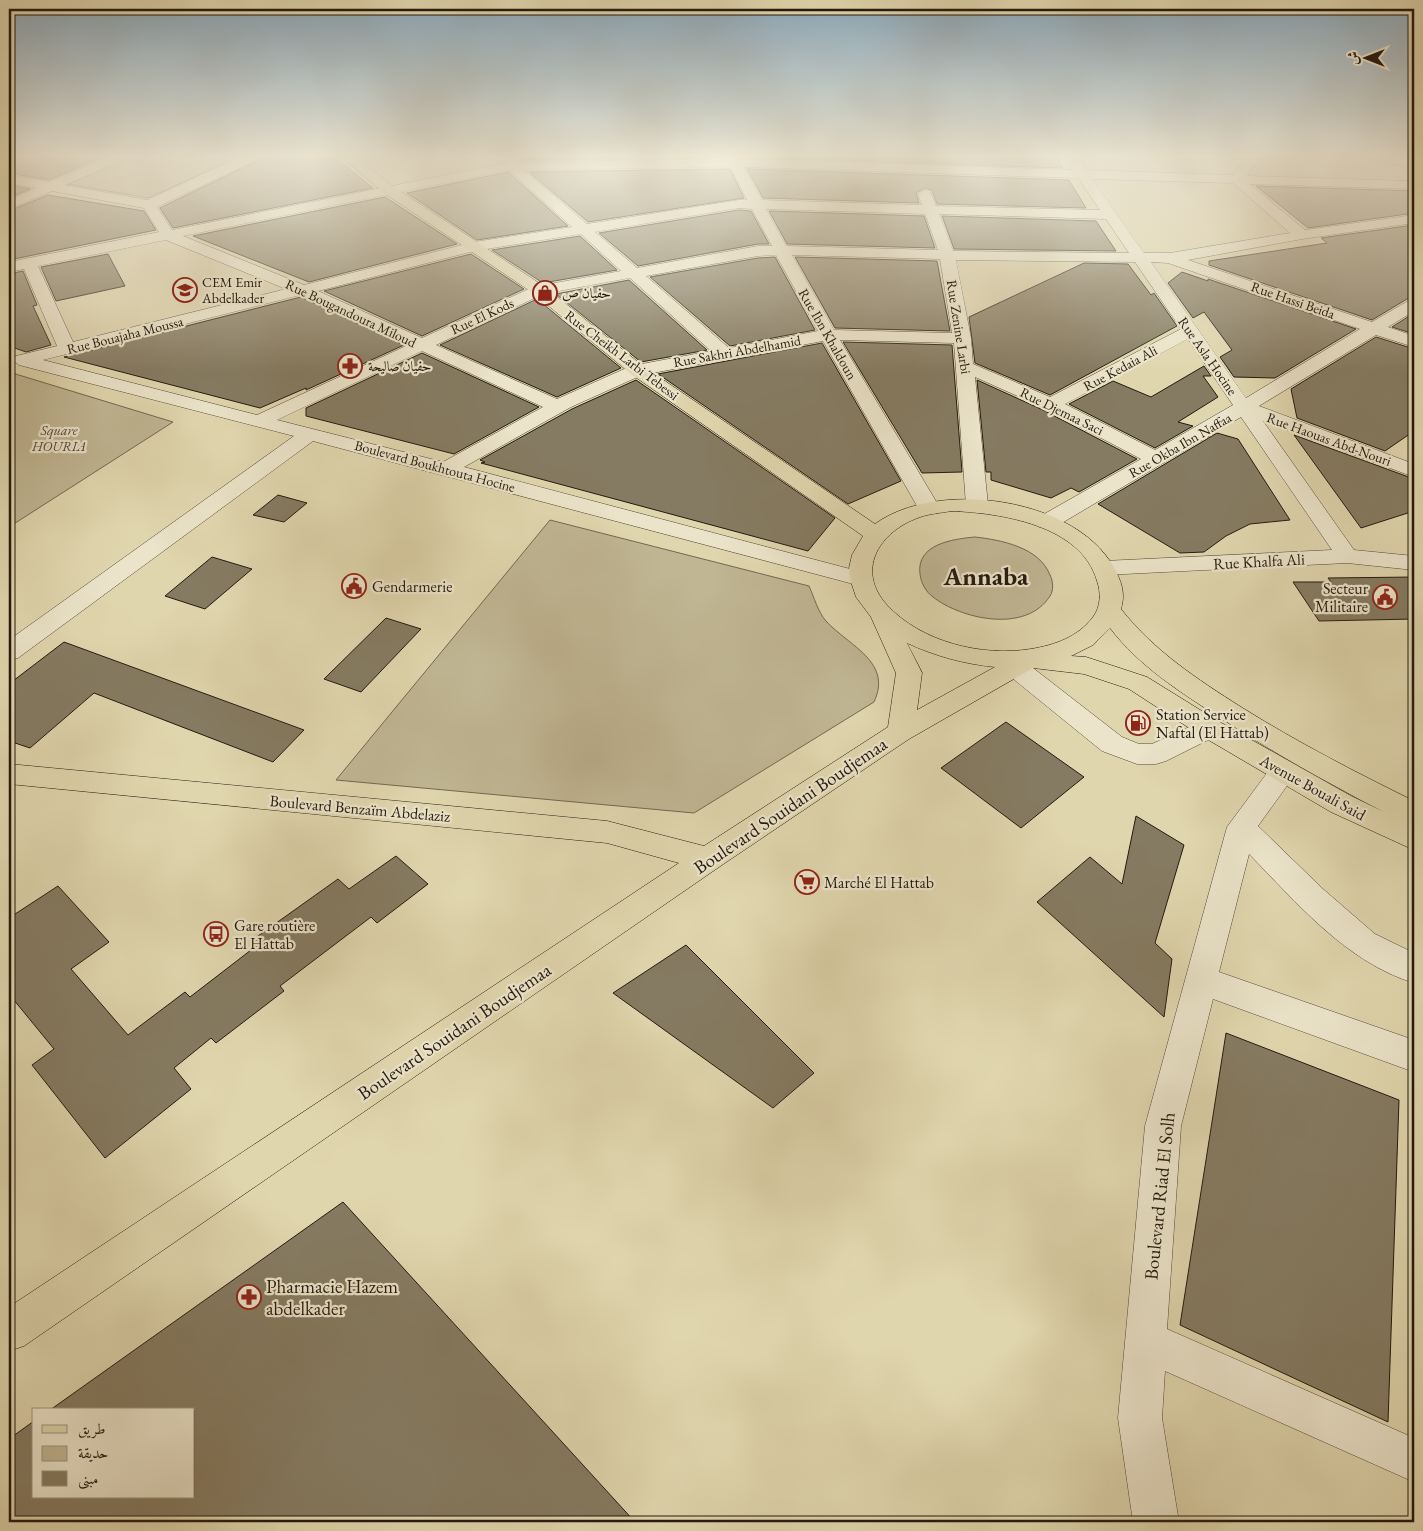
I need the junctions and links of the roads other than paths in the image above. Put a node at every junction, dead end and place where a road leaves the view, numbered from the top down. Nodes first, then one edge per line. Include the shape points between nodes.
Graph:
1 (163, 227) edge
2 (210, 227) edge
3 (445, 227) edge
4 (586, 227) edge
5 (768, 227) edge
6 (938, 227) edge
7 (1118, 227) edge
8 (1293, 227) edge
9 (1357, 227) edge
10 (1383, 227) edge
11 (582, 228) junction
12 (1406, 234) dead end
13 (1302, 235) junction
14 (169, 236) junction
15 (474, 247) junction
16 (18, 250) dead end
17 (780, 250) junction
18 (947, 255) junction
19 (58, 258) junction
20 (1170, 258) junction
21 (1140, 259) junction
22 (30, 263) junction
23 (9, 267) edge
24 (631, 273) junction
25 (303, 290) junction
26 (539, 290) junction
27 (1414, 304) edge
28 (1374, 327) junction
29 (1190, 331) junction
30 (827, 335) junction
31 (962, 338) junction
32 (1414, 342) edge
33 (420, 345) junction
34 (67, 349) junction
35 (723, 352) junction
36 (16, 358) edge
37 (966, 367) junction
38 (637, 370) junction
39 (1051, 404) junction
40 (558, 408) junction
41 (1244, 408) junction
42 (259, 421) junction
43 (310, 434) junction
44 (1156, 459) junction
45 (446, 469) junction
46 (1414, 471) edge
47 (977, 505) junction
48 (929, 508) junction
49 (1047, 522) junction
50 (875, 534) junction
51 (1347, 556) junction
52 (1414, 563) edge
53 (1104, 568) junction
54 (861, 579) junction
55 (879, 611) junction
56 (1110, 611) junction
57 (9, 652) edge
58 (1022, 663) junction
59 (1209, 728) junction
60 (900, 732) junction
61 (1283, 772) junction
62 (9, 774) edge
63 (1414, 814) edge
64 (1241, 827) junction
65 (1414, 839) edge
66 (708, 858) junction
67 (1414, 969) edge
68 (1200, 980) junction
69 (1414, 1056) edge
70 (9, 1330) edge
71 (1146, 1341) junction
72 (1414, 1460) edge
73 (1156, 1522) edge

1 - 14 street
2 - 14 street
3 - 15 main road, Rue Cheikh Larbi Tebessi
4 - 11 street, Rue Bouajaha Moussa
5 - 17 street, Rue Ibn Khaldoun
6 - 18 street, Rue Zenine Larbi
7 - 21 street, Rue Asla Hocine
8 - 13 street
9 - 13 street
10 - 12 street
11 - 15 street, Rue Bouajaha Moussa
11 - 24 street
13 - 20 street
14 - 19 street
14 - 25 street, Rue Bougandoura Miloud
15 - 25 street, Rue Bouajaha Moussa
15 - 26 main road, Rue Cheikh Larbi Tebessi
16 - 19 street
17 - 18 street, Rue El Kods
17 - 24 street, Rue El Kods
17 - 30 street, Rue Ibn Khaldoun
18 - 21 street, Rue El Kods
18 - 31 street, Rue Zenine Larbi
19 - 22 street
20 - 21 street, Rue El Kods
20 - 28 street, Rue Hassi Beida
21 - 29 street, Rue Asla Hocine
22 - 23 street
22 - 34 street
24 - 26 street, Rue El Kods
24 - 35 street
25 - 33 street, Rue Bougandoura Miloud
25 - 34 street, Rue Bouajaha Moussa
26 - 33 street, Rue El Kods
26 - 38 main road, Rue Cheikh Larbi Tebessi
27 - 28 street, Rue Okba Ibn Naffaa
28 - 32 street, Rue Hassi Beida
28 - 41 street, Rue Okba Ibn Naffaa
29 - 39 street, Rue Kedaia Ali
29 - 41 street, Rue Asla Hocine
30 - 31 street, Rue Sakhri Abdelhamid
30 - 35 street, Rue Sakhri Abdelhamid
30 - 48 street, Rue Ibn Khaldoun
31 - 37 street, Rue Zenine Larbi
33 - 40 street, Rue Bougandoura Miloud
33 - 42 street, Rue El Kods
34 - 36 street, Rue Bouajaha Moussa
35 - 38 street, Rue Sakhri Abdelhamid
36 - 42 street, Boulevard Boukhtouta Hocine
37 - 39 street, Rue Djemaa Saci
37 - 47 street, Rue Zenine Larbi
38 - 40 street, Rue Sakhri Abdelhamid
38 - 50 main road, Rue Cheikh Larbi Tebessi
39 - 44 street, Rue Djemaa Saci
40 - 45 street, Rue Sakhri Abdelhamid
41 - 44 street, Rue Okba Ibn Naffaa
41 - 46 street, Rue Haouas Abd-Nouri
41 - 51 street, Rue Asla Hocine
42 - 43 street, Boulevard Boukhtouta Hocine
43 - 45 street, Boulevard Boukhtouta Hocine
43 - 57 street
44 - 49 street, Rue Okba Ibn Naffaa
45 - 54 street, Boulevard Boukhtouta Hocine
47 - 48 main road
47 - 49 main road via 1013,511
48 - 50 main road via 908,514
49 - 53 main road via 1090,551
50 - 54 main road via 865,548
51 - 52 street, Rue Khalfa Ali
51 - 53 street, Rue Khalfa Ali
53 - 56 main road via 1112,590
54 - 55 main road
55 - 58 main road via 907,633 944,650
55 - 60 main road via 909,673
56 - 58 main road via 1094,633 1067,650
56 - 63 main road, Avenue Bouali Said via 1143,651 1205,697 1354,785
58 - 59 main road, Avenue Bouali Said via 1086,666 1138,683
58 - 59 street via 1112,744 1137,754 1156,754
58 - 60 main road, Boulevard Souidani Boudjemaa
59 - 61 main road, Avenue Bouali Said
60 - 66 main road, Boulevard Souidani Boudjemaa
61 - 64 street, Boulevard Riad El Solh
61 - 65 main road, Avenue Bouali Said
62 - 66 main road, Boulevard Benzaïm Abdelaziz via 608,832
64 - 67 street via 1312,898 1364,944
64 - 68 street, Boulevard Riad El Solh
66 - 70 main road, Boulevard Souidani Boudjemaa
68 - 69 street
68 - 71 street, Boulevard Riad El Solh via 1163,1126
71 - 72 street
71 - 73 street, Boulevard Riad El Solh via 1140,1418

